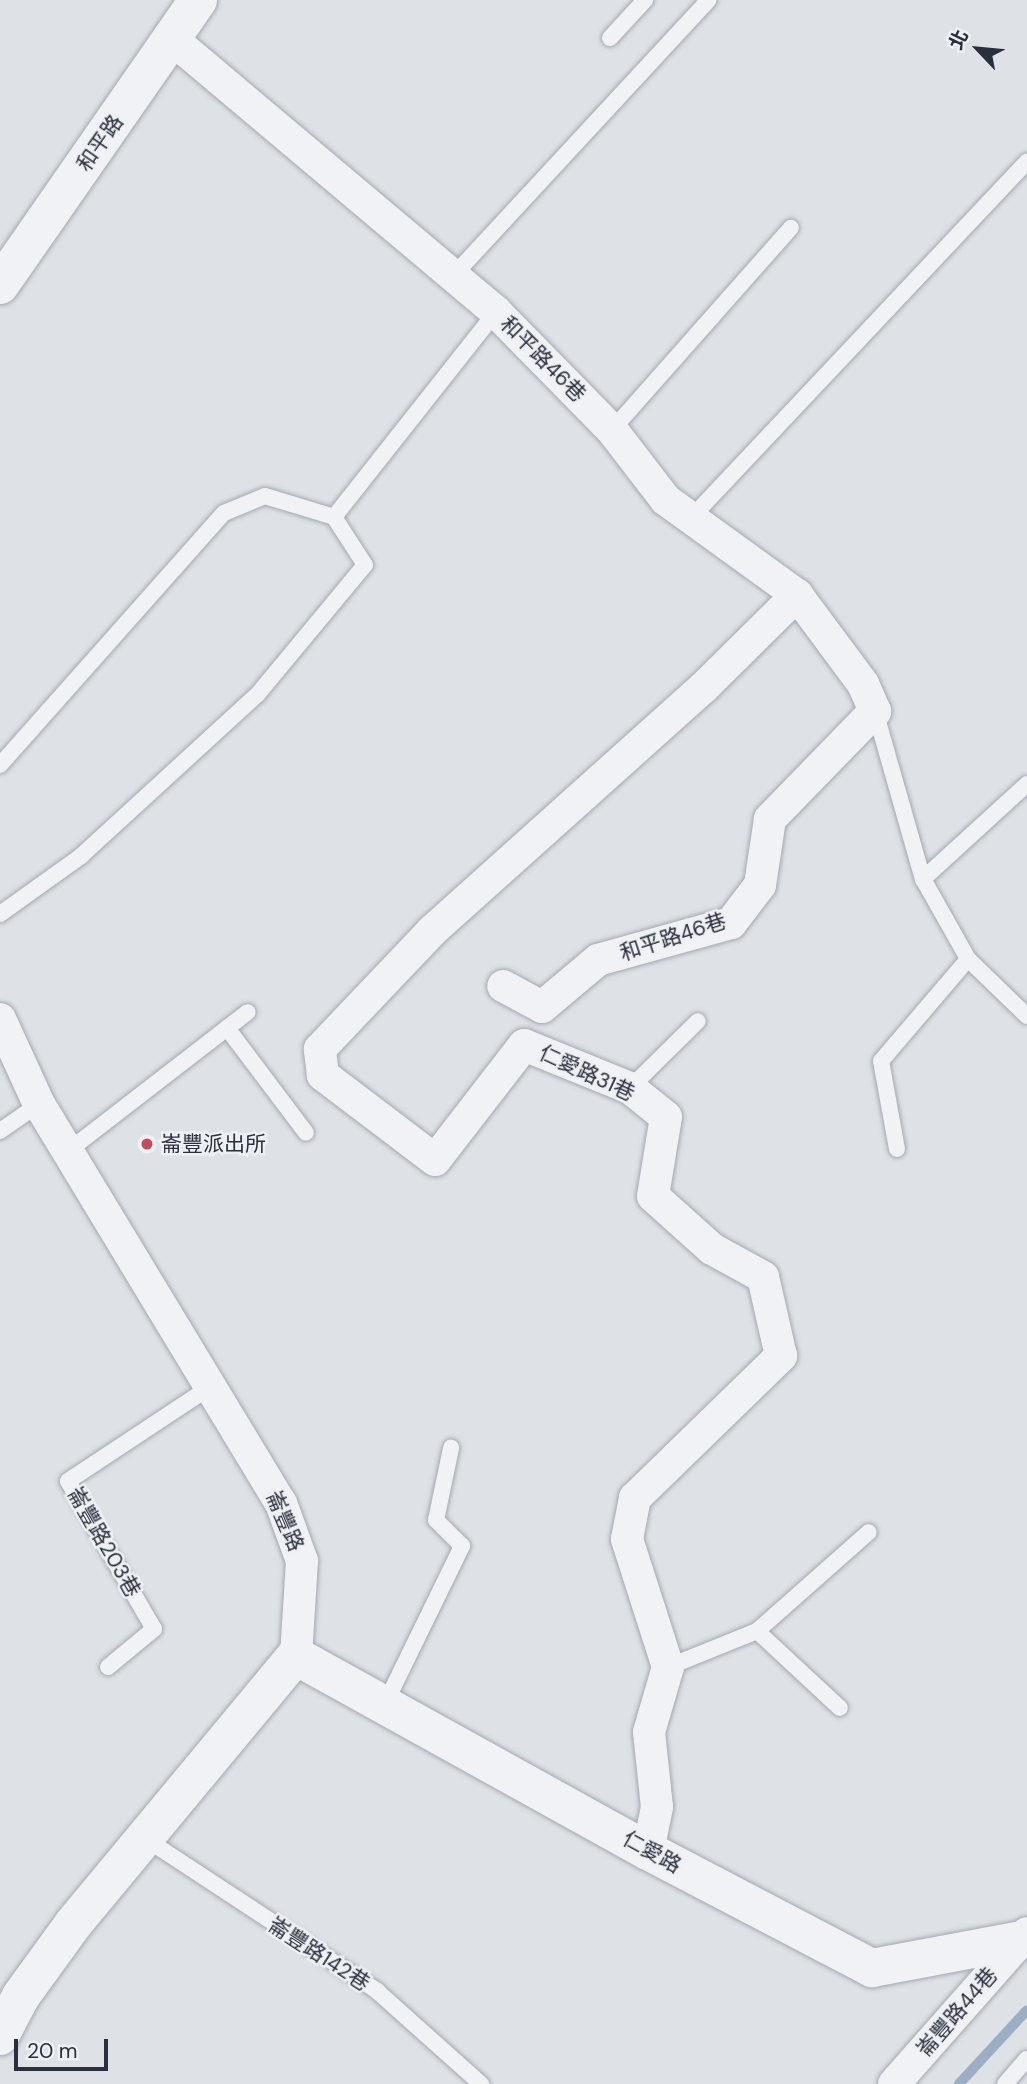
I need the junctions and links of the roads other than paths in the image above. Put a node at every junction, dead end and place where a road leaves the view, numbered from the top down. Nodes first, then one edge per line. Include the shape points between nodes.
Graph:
1 (198, 0) edge
2 (645, 0) edge
3 (709, 0) edge
4 (610, 38) dead end
5 (172, 39) junction
6 (1027, 162) edge
7 (791, 228) dead end
8 (453, 276) junction
9 (0, 285) edge
10 (496, 312) junction
11 (612, 430) junction
12 (334, 517) junction
13 (691, 518) junction
14 (797, 594) junction
15 (876, 711) junction
16 (0, 765) edge
17 (1027, 784) edge
18 (923, 879) junction
19 (0, 914) edge
20 (968, 958) junction
21 (502, 986) dead end
22 (248, 1012) dead end
23 (1027, 1016) edge
24 (0, 1018) edge
25 (698, 1021) dead end
26 (227, 1028) junction
27 (630, 1088) junction
28 (39, 1104) junction
29 (0, 1131) edge
30 (306, 1133) dead end
31 (897, 1149) dead end
32 (68, 1151) junction
33 (213, 1385) junction
34 (451, 1448) dead end
35 (869, 1532) dead end
36 (757, 1631) junction
37 (296, 1657) junction
38 (108, 1667) dead end
39 (668, 1667) junction
40 (385, 1704) junction
41 (840, 1708) dead end
42 (146, 1839) junction
43 (648, 1851) junction
44 (1025, 1937) edge
45 (0, 2036) edge
46 (1027, 2059) edge
47 (481, 2084) edge
48 (894, 2084) edge
49 (1005, 2084) edge

1 - 5 street, 和平路
2 - 4 lane
3 - 8 lane
5 - 8 street, 和平路46巷
5 - 9 street, 和平路
6 - 13 lane
7 - 11 lane
8 - 10 street, 和平路46巷
10 - 11 street, 和平路46巷
10 - 12 lane
11 - 13 street, 和平路46巷 via 666,499
12 - 16 lane via 265,496 224,513
12 - 19 lane via 365,565 257,695 81,856
13 - 14 street, 和平路46巷
14 - 15 street, 和平路46巷 via 863,684
14 - 27 street, 仁愛路31巷 via 704,687 432,931 320,1049 323,1075 435,1160 524,1045
15 - 18 lane, 和平路46巷
15 - 21 street, 和平路46巷 via 770,820 760,885 731,923 598,960 542,1007
17 - 18 lane
18 - 20 lane, 和平路46巷
20 - 23 lane, 和平路46巷
20 - 31 lane via 881,1061
22 - 26 lane
24 - 28 street, 崙豐路
25 - 27 lane
26 - 30 lane
26 - 32 lane
27 - 39 street, 仁愛路31巷 via 666,1117 653,1196 712,1249 763,1277 781,1356 635,1498 627,1539
28 - 29 lane
28 - 32 street, 崙豐路
32 - 33 street, 崙豐路
33 - 37 street, 崙豐路 via 281,1503 302,1561 303,1602
33 - 38 lane, 崙豐路203巷 via 68,1481 154,1629
34 - 40 lane via 436,1520 462,1546
35 - 36 lane
36 - 39 lane
36 - 41 lane
37 - 40 street, 仁愛路
37 - 42 street
39 - 43 street via 649,1732 657,1807
40 - 43 street, 仁愛路
42 - 45 street via 74,1923 21,1997
42 - 47 lane, 崙豐路142巷 via 377,1991
43 - 44 street, 仁愛路 via 872,1968
44 - 48 street, 崙豐路44巷
46 - 49 lane

